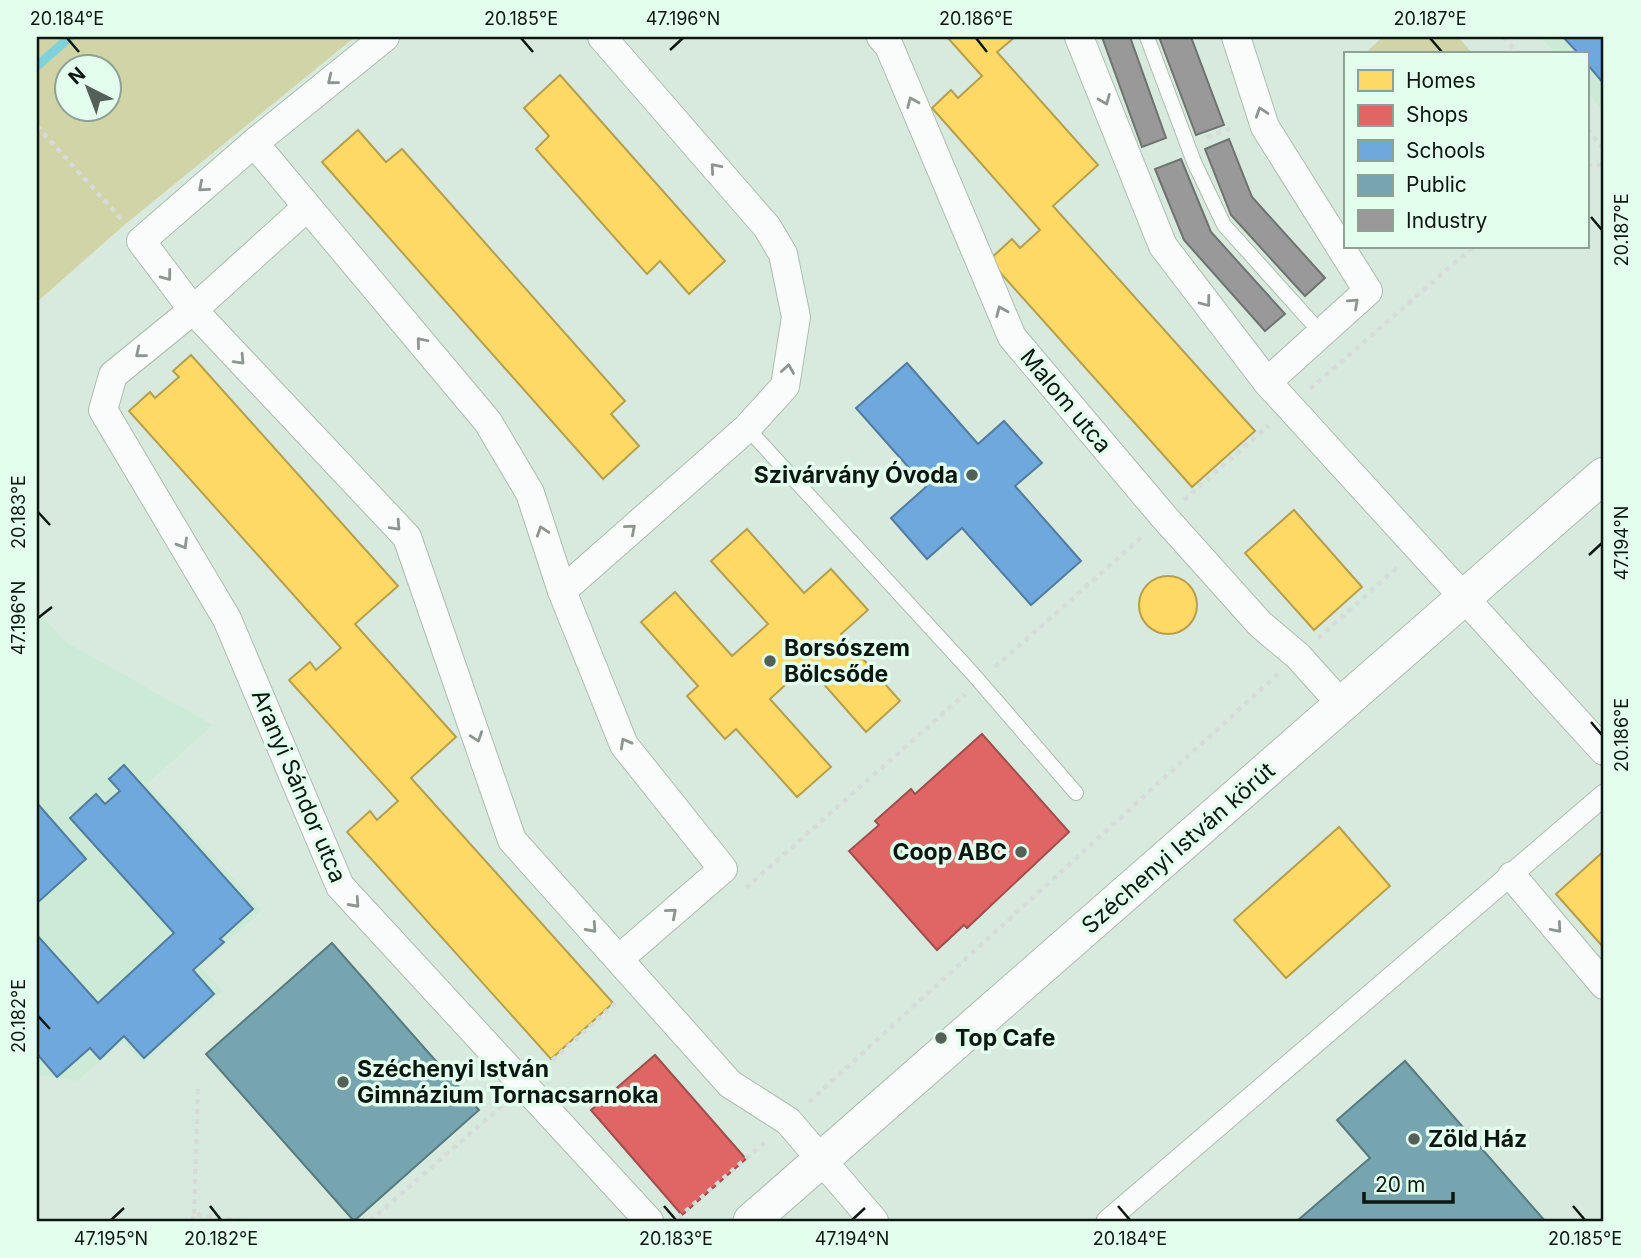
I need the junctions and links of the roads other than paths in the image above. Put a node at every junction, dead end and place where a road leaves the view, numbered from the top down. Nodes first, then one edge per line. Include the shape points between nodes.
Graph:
1 (385, 37) edge
2 (602, 37) edge
3 (881, 37) edge
4 (1079, 37) edge
5 (1147, 37) edge
6 (1236, 37) edge
7 (254, 143) junction
8 (307, 207) junction
9 (193, 310) junction
10 (1321, 333) junction
11 (1266, 382) junction
12 (747, 428) junction
13 (1604, 475) edge
14 (562, 591) junction
15 (1464, 598) junction
16 (1342, 705) junction
17 (1604, 751) edge
18 (1076, 793) dead end
19 (1604, 795) edge
20 (1512, 876) junction
21 (620, 958) junction
22 (1604, 985) edge
23 (821, 1159) junction
24 (649, 1221) edge
25 (751, 1221) edge
26 (874, 1221) edge
27 (1107, 1221) edge

1 -> 7 street
12 -> 2 street via 785,386 796,317 783,254 767,227
16 -> 3 street, Malom utca via 1298,656 1260,624 1164,517 1012,337
4 -> 11 street via 1163,246
5 - 10 lane via 1194,162 1224,225
10 -> 6 street via 1368,291 1265,127
7 - 8 street
7 -> 9 street via 141,241
8 - 9 street, Aranyi Sándor utca
14 -> 8 street via 530,493 488,422
9 -> 21 street via 407,537 512,840
9 -> 24 street, Aranyi Sándor utca via 113,375 103,410 227,619 340,886
10 - 11 street
11 - 15 street
14 -> 12 street
12 - 18 lane
13 - 15 street, Széchenyi István körút
21 -> 14 street via 723,869 624,745
15 - 16 street, Széchenyi István körút
15 - 17 street
16 - 23 street, Széchenyi István körút
19 - 20 street
20 -> 22 street
20 - 27 street
21 - 23 street via 730,1084 788,1121
23 - 25 street, Széchenyi István körút
23 - 26 street

